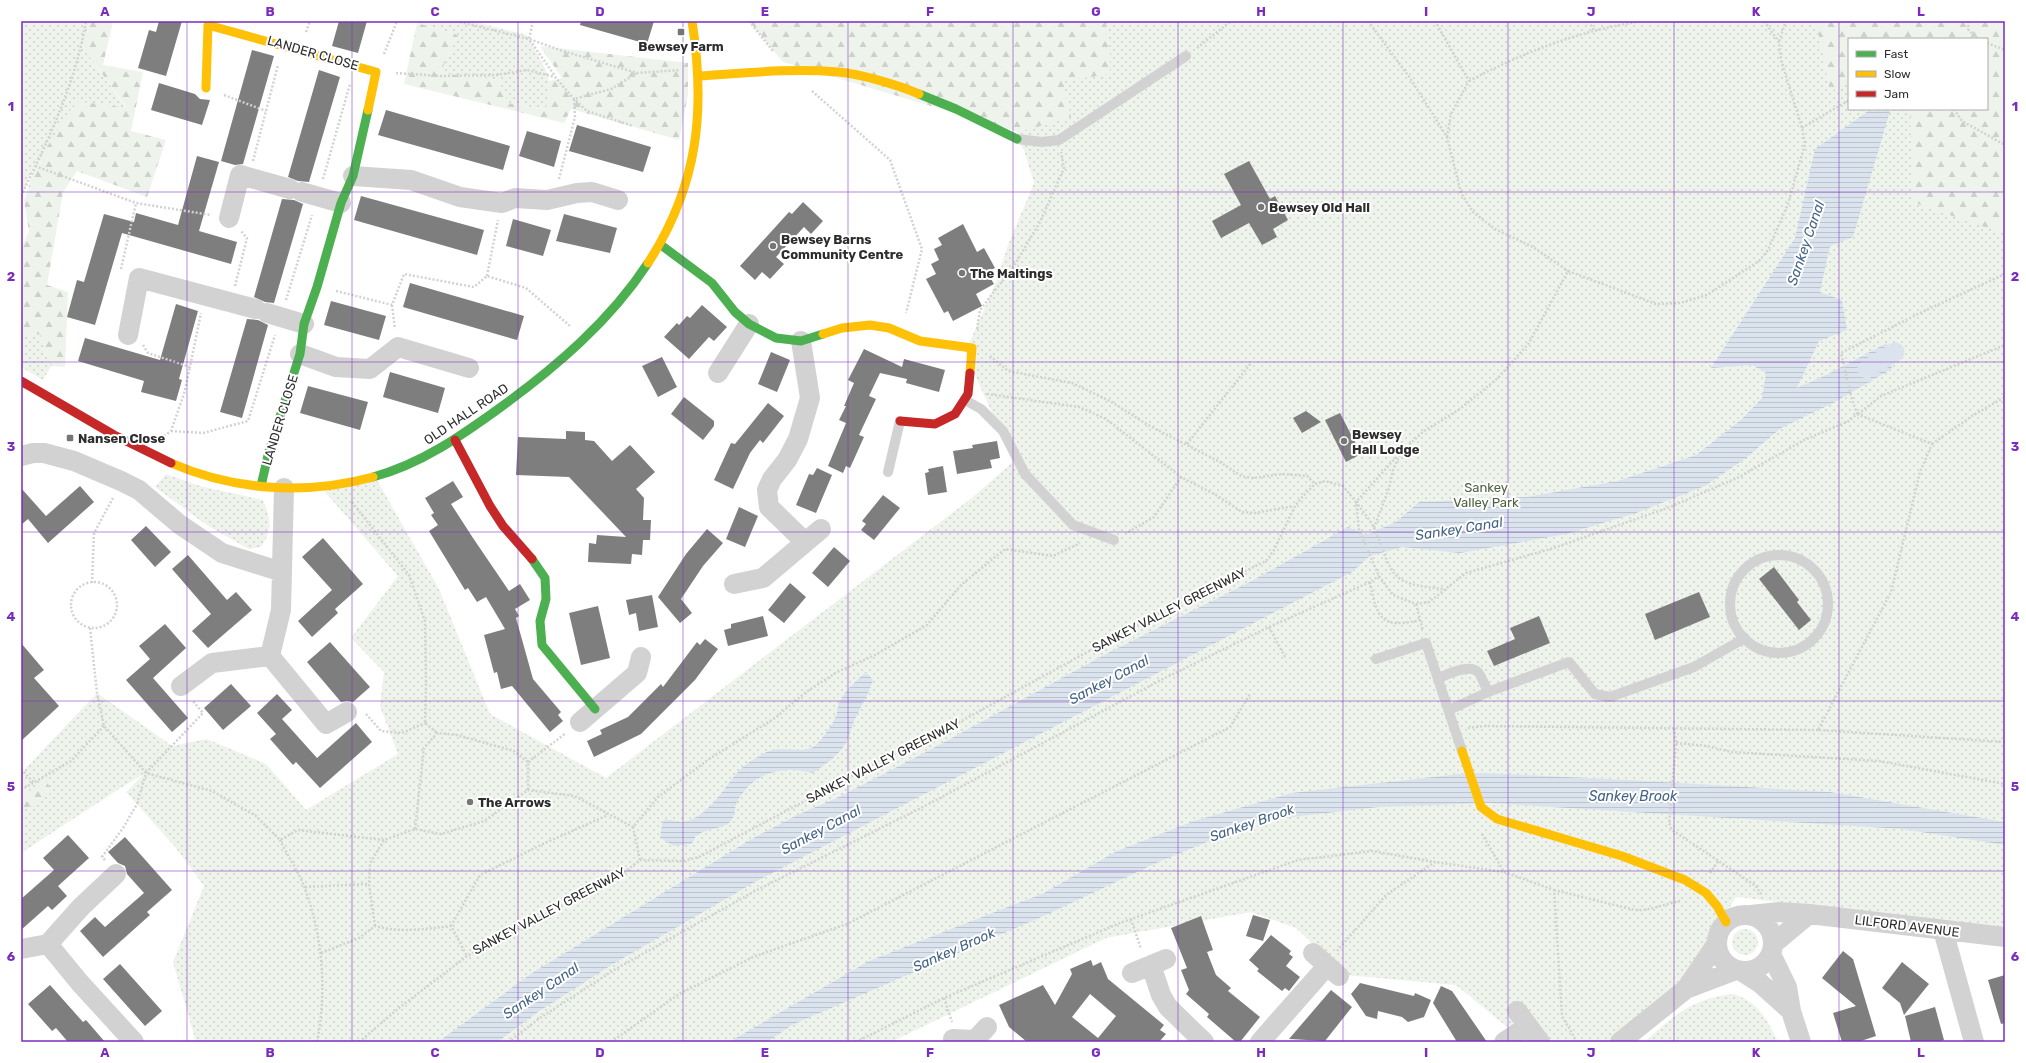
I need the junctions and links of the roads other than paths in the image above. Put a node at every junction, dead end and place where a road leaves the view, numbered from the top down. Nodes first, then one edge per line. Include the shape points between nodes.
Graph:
1 (692, 21) edge
2 (1186, 56) road end
3 (700, 76) junction
4 (206, 88) road end
5 (1017, 139) joint
6 (353, 176) junction
7 (618, 200) dead end
8 (341, 203) junction
9 (229, 218) road end
10 (661, 245) junction
11 (304, 324) junction
12 (749, 324) junction
13 (128, 334) road end
14 (801, 341) junction
15 (300, 354) junction
16 (469, 368) dead end
17 (718, 373) dead end
18 (21, 381) edge
19 (966, 397) junction
20 (900, 421) joint
21 (455, 440) junction
22 (21, 456) edge
23 (888, 472) dead end
24 (261, 486) junction
25 (284, 488) junction
26 (821, 529) dead end
27 (1114, 540) road end
28 (805, 542) junction
29 (282, 572) junction
30 (734, 584) dead end
31 (1745, 638) junction
32 (270, 656) junction
33 (641, 657) dead end
34 (1376, 658) dead end
35 (1438, 678) junction
36 (181, 686) road end
37 (1488, 692) junction
38 (595, 709) junction
39 (1449, 710) junction
40 (347, 712) road end
41 (580, 722) road end
42 (1462, 751) joint
43 (116, 874) road end
44 (1809, 914) junction
45 (1751, 915) junction
46 (1726, 922) junction
47 (1943, 930) junction
48 (2005, 937) edge
49 (1717, 943) junction
50 (48, 944) junction
51 (21, 949) edge
52 (1772, 949) junction
53 (1326, 965) road end
54 (1149, 966) road end
55 (1739, 970) junction
56 (1686, 989) junction
57 (1790, 1011) junction
58 (980, 1036) edge
59 (953, 1039) road end
60 (134, 1042) edge
61 (1204, 1042) edge
62 (1260, 1042) edge
63 (1504, 1042) edge
64 (1540, 1042) edge
65 (1620, 1042) edge
66 (1801, 1042) edge
67 (1974, 1042) edge

1 - 3 street, OLD HALL ROAD
2 - 5 lane via 1059,140 1042,142
3 - 5 street via 790,70 840,72 902,87 956,109
3 - 10 street, OLD HALL ROAD via 700,110 695,155 676,214
4 - 6 street, LANDER CLOSE via 208,25 376,72
6 - 7 street via 411,180 460,197 502,203 515,198 547,200 592,192
6 - 8 street, LANDER CLOSE
8 - 9 street via 240,175
8 - 11 street, LANDER CLOSE
10 - 12 street via 712,283 735,312
10 - 21 street, OLD HALL ROAD via 626,294 584,338 516,396
11 - 13 street via 226,300 139,278
11 - 15 street, LANDER CLOSE
12 - 14 street via 776,338
12 - 17 street
14 - 19 street via 842,328 870,325 889,328 920,341 972,348
14 - 28 street via 810,398 798,439 767,490 769,507
15 - 16 street via 336,367 370,369 398,347
15 - 24 street, LANDER CLOSE via 269,451
18 - 24 street, OLD HALL ROAD via 152,456 203,475
19 - 20 street via 956,414 935,424
19 - 27 lane via 1003,431 1025,474 1073,525
20 - 23 lane
21 - 25 street, OLD HALL ROAD via 411,464 359,482 341,486
21 - 38 street via 490,506 544,578 546,599 540,621 542,645
22 - 29 street via 44,453 74,461 121,481 139,490 179,524 222,553
24 - 25 street, OLD HALL ROAD
25 - 29 street
26 - 28 street
28 - 30 street via 763,578
29 - 32 street via 281,610
31 - 31 lane via 1757,647 1772,652 1788,652 1803,647 1815,637 1824,624 1828,609 1827,593 1822,579 1811,566 1797,558 1780,555 1764,557 1749,565 1732,592 1731,609 1735,625
31 - 37 lane via 1694,668 1610,697 1596,694 1568,662
32 - 36 street via 212,663
32 - 40 street via 326,724
33 - 38 street via 637,673
34 - 35 lane via 1426,642
35 - 37 lane via 1474,669
35 - 39 lane
37 - 39 lane
38 - 41 street
39 - 42 lane
42 - 46 street via 1481,807 1497,819 1622,856 1685,880 1706,893
43 - 50 street via 81,907
44 - 45 street, LILFORD AVENUE via 1779,912
44 - 47 street, LILFORD AVENUE
44 - 52 street
45 - 46 street via 1734,917
45 - 52 street via 1765,923 1772,937
46 - 49 street via 1721,928
47 - 48 street, LILFORD AVENUE
47 - 67 street
49 - 55 street via 1722,959 1728,966
49 - 56 street
50 - 51 street
50 - 60 street via 89,994
52 - 55 street via 1761,966 1754,970
52 - 57 street via 1787,987
53 - 62 street
54 - 61 street via 1168,1007
55 - 56 street
55 - 57 street via 1769,990
56 - 65 street
57 - 66 street
58 - 59 street
63 - 64 street via 1522,1018

